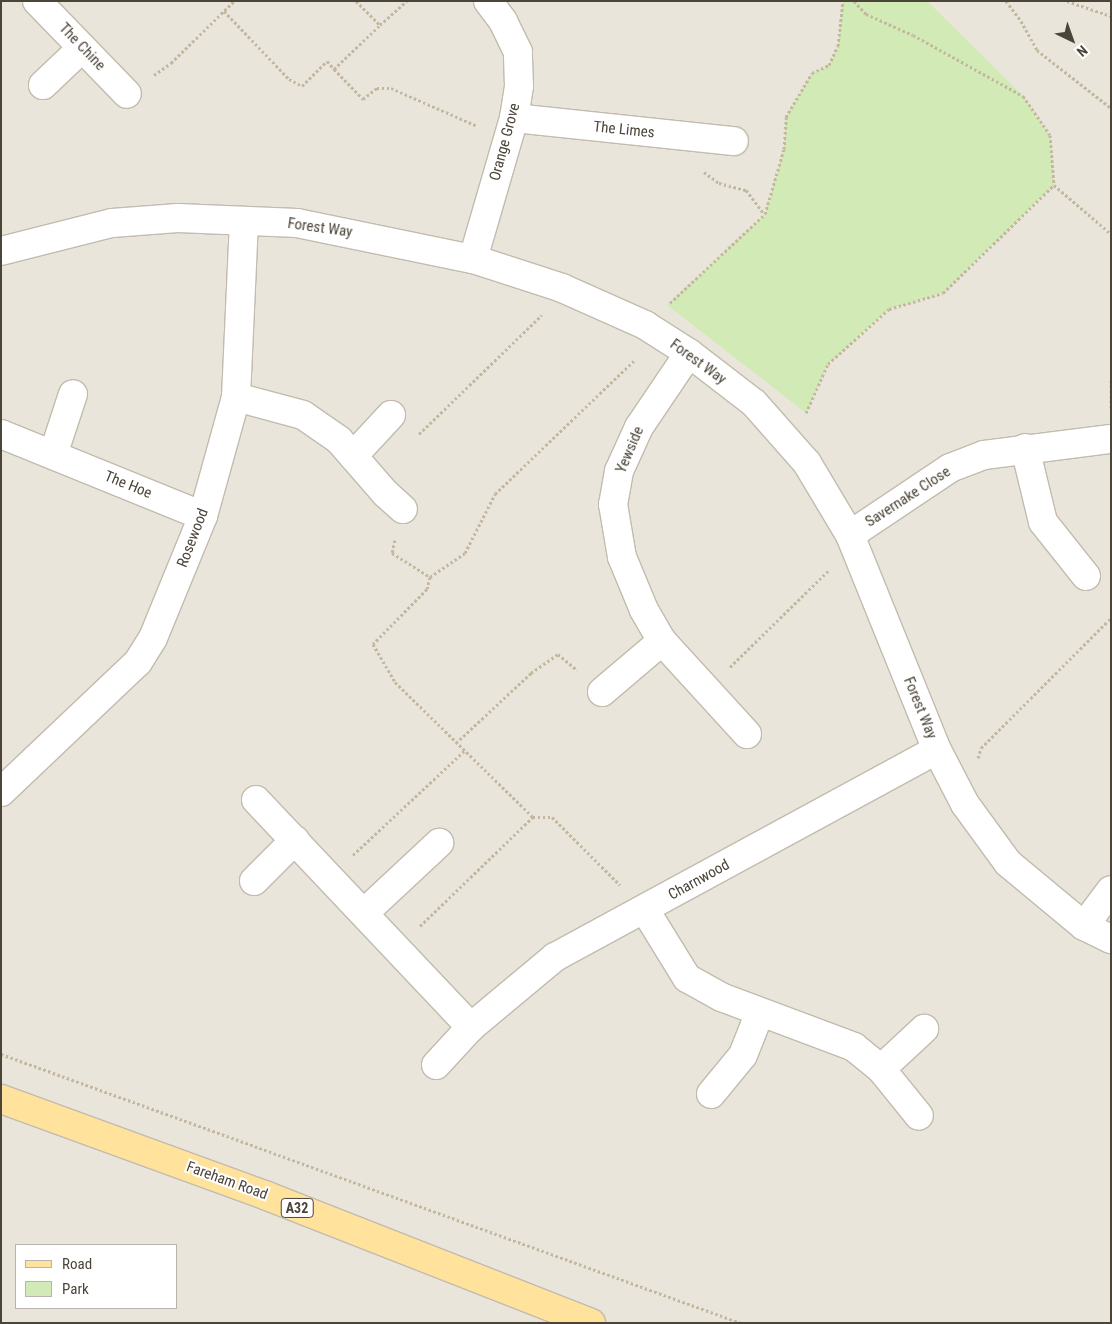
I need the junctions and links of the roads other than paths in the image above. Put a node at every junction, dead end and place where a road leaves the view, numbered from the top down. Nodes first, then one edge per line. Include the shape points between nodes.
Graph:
1 (37, 1) edge
2 (488, 1) edge
3 (82, 48) junction
4 (43, 85) dead end
5 (127, 94) road end
6 (511, 129) junction
7 (734, 141) dead end
8 (244, 221) junction
9 (1, 251) edge
10 (473, 259) junction
11 (689, 353) junction
12 (73, 394) dead end
13 (236, 397) junction
14 (391, 415) dead end
15 (1, 434) edge
16 (1111, 438) edge
17 (1025, 448) junction
18 (54, 455) junction
19 (352, 456) junction
20 (403, 510) road end
21 (203, 516) junction
22 (850, 535) junction
23 (1086, 576) dead end
24 (662, 641) junction
25 (602, 692) road end
26 (747, 734) dead end
27 (938, 750) junction
28 (1, 792) edge
29 (256, 800) dead end
30 (295, 840) junction
31 (440, 843) dead end
32 (254, 881) dead end
33 (1111, 890) edge
34 (645, 910) junction
35 (364, 913) junction
36 (1084, 926) junction
37 (1111, 939) edge
38 (760, 1012) junction
39 (471, 1027) junction
40 (924, 1029) dead end
41 (436, 1065) dead end
42 (881, 1069) junction
43 (711, 1094) dead end
44 (1, 1099) edge
45 (919, 1116) dead end
46 (591, 1323) edge

1 - 3 street, The Chine
2 - 6 street, Orange Grove via 503,21 518,52 519,86
3 - 4 street
3 - 5 street, The Chine
6 - 7 street, The Limes
6 - 10 street, Orange Grove
8 - 9 street, Forest Way via 178,218 112,223
8 - 10 street, Forest Way via 297,223
8 - 13 street, Rosewood
10 - 11 street, Forest Way via 562,288 645,325
11 - 22 street, Forest Way via 754,403 807,463
11 - 24 street, Yewside via 638,427 619,471 614,504 622,557 644,610
12 - 18 street
13 - 19 street via 302,415 339,440
13 - 21 street, Rosewood
14 - 19 street
15 - 18 street, The Hoe
16 - 17 street, Savernake Close
17 - 22 street, Savernake Close via 984,455 950,468
17 - 23 street via 1043,522
18 - 21 street, The Hoe
19 - 20 street
21 - 28 street, Rosewood via 154,638 138,662
22 - 27 street, Forest Way
24 - 25 street
24 - 26 street, Yewside
27 - 34 street, Charnwood
27 - 36 street, Forest Way via 965,804 1008,863
29 - 30 street
30 - 32 street
30 - 35 street
31 - 35 street
33 - 36 street
34 - 38 street via 687,978 721,997
34 - 39 street, Charnwood via 555,957
35 - 39 street
36 - 37 street, Forest Way
38 - 42 street via 854,1047
38 - 43 street via 743,1055
39 - 41 street, Charnwood
40 - 42 street
42 - 45 street
44 - 46 main road, Fareham Road / A32 via 267,1196

